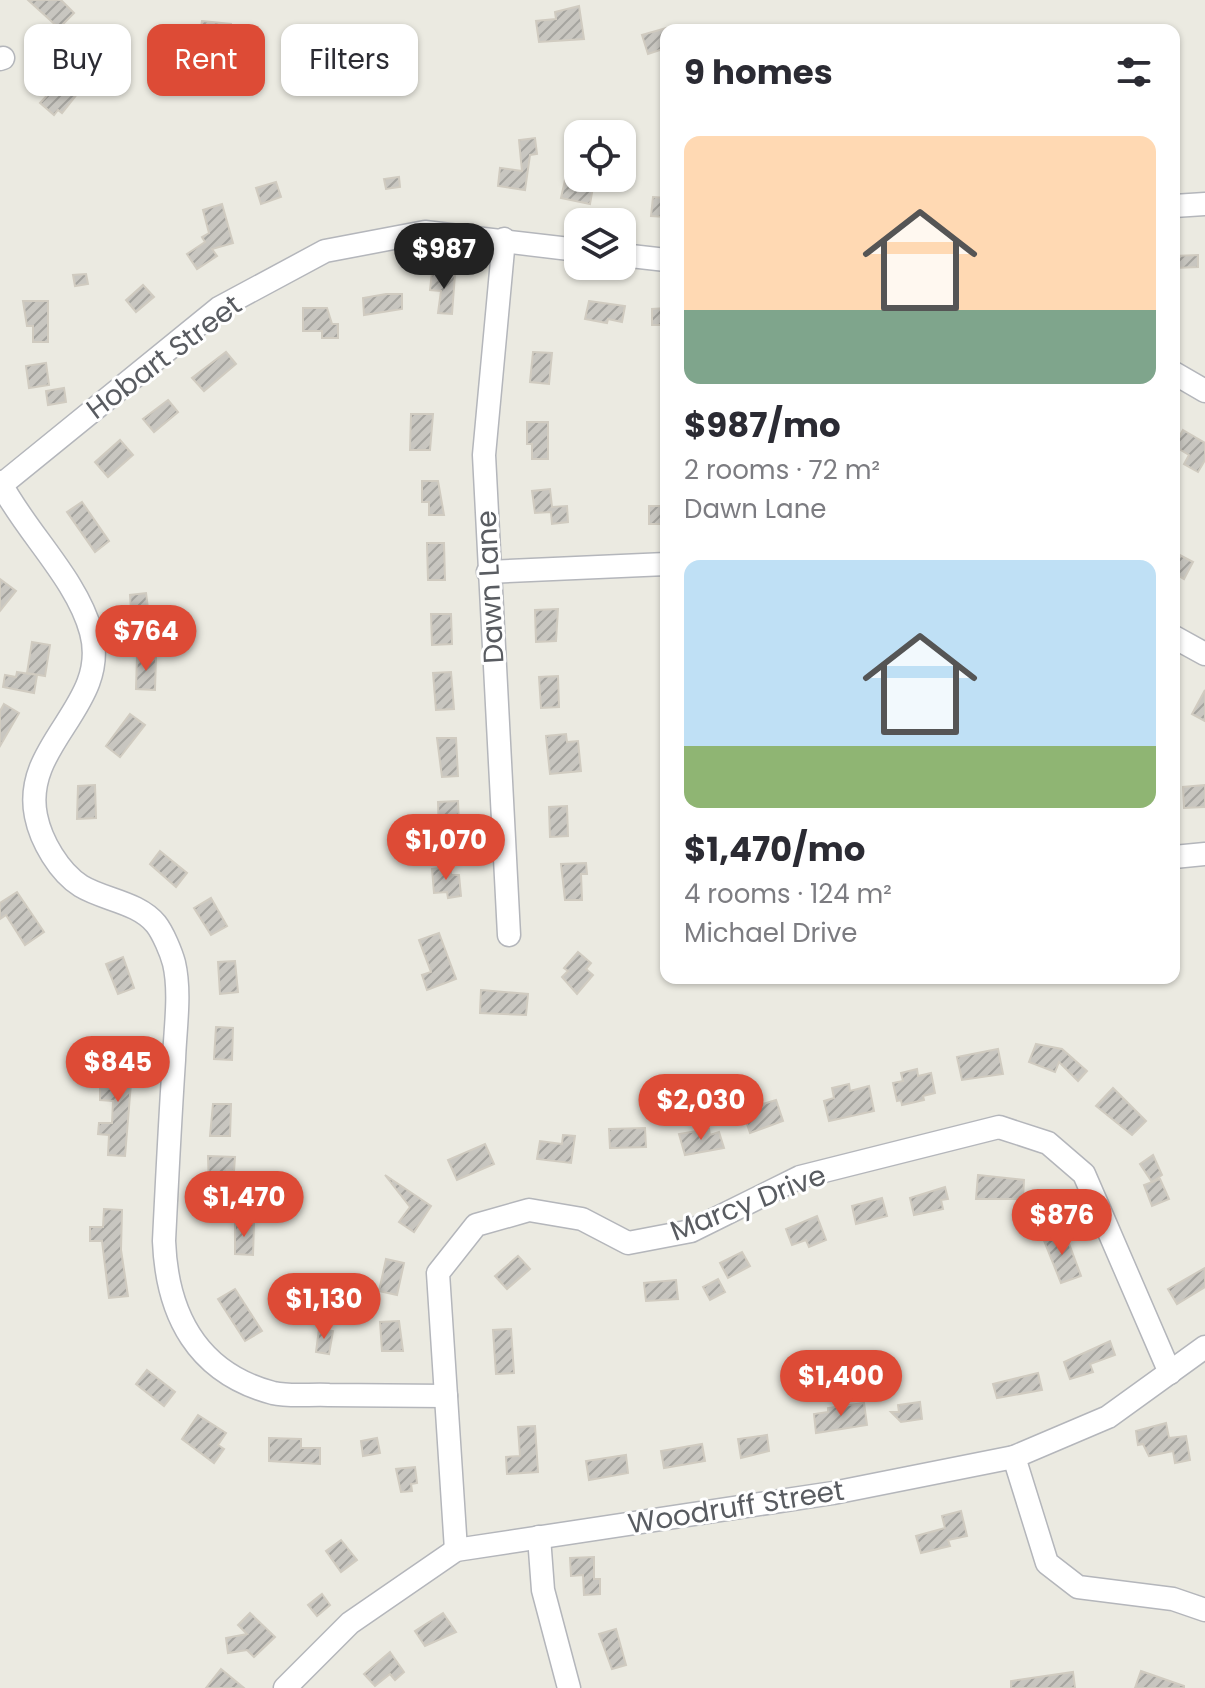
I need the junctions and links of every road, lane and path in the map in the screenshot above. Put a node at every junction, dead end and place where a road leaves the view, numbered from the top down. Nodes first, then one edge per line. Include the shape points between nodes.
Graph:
1 (1205, 204) edge
2 (1180, 206) edge
3 (504, 239) junction
4 (564, 248) edge
5 (636, 257) edge
6 (660, 259) edge
7 (1180, 376) edge
8 (1205, 391) edge
9 (0, 484) edge
10 (660, 564) edge
11 (488, 572) junction
12 (1180, 640) edge
13 (1205, 654) edge
14 (1205, 854) edge
15 (1180, 856) edge
16 (509, 935) dead end
17 (1205, 1347) edge
18 (1170, 1373) junction
19 (446, 1396) junction
20 (1014, 1457) junction
21 (539, 1537) junction
22 (456, 1550) junction
23 (1205, 1610) edge
24 (285, 1688) edge
25 (569, 1688) edge

1 - 2 street
3 - 4 street, Hobart Street
3 - 9 street, Hobart Street via 425,232 325,251 219,308
3 - 11 street, Dawn Lane via 484,455
5 - 6 street
7 - 8 street
9 - 19 street via 77,600 91,631 95,658 92,682 51,745 37,780 35,815 49,852 80,886 123,902 155,923 174,962 177,1002 164,1241 166,1280 180,1321 206,1357 237,1380 276,1394
10 - 11 street
11 - 16 street, Dawn Lane
12 - 13 street
14 - 15 street
17 - 18 street, Woodruff Street
18 - 19 street, Marcy Drive via 1084,1174 1048,1143 999,1127 800,1177 691,1231 628,1243 582,1219 529,1210 476,1225 438,1273
18 - 20 street, Woodruff Street via 1108,1417
19 - 22 street, Marcy Drive
20 - 21 street, Woodruff Street via 833,1493
20 - 23 street via 1047,1563 1078,1587 1173,1599
21 - 22 street, Woodruff Street
21 - 25 street via 543,1590
22 - 24 street, Woodruff Street via 350,1623

